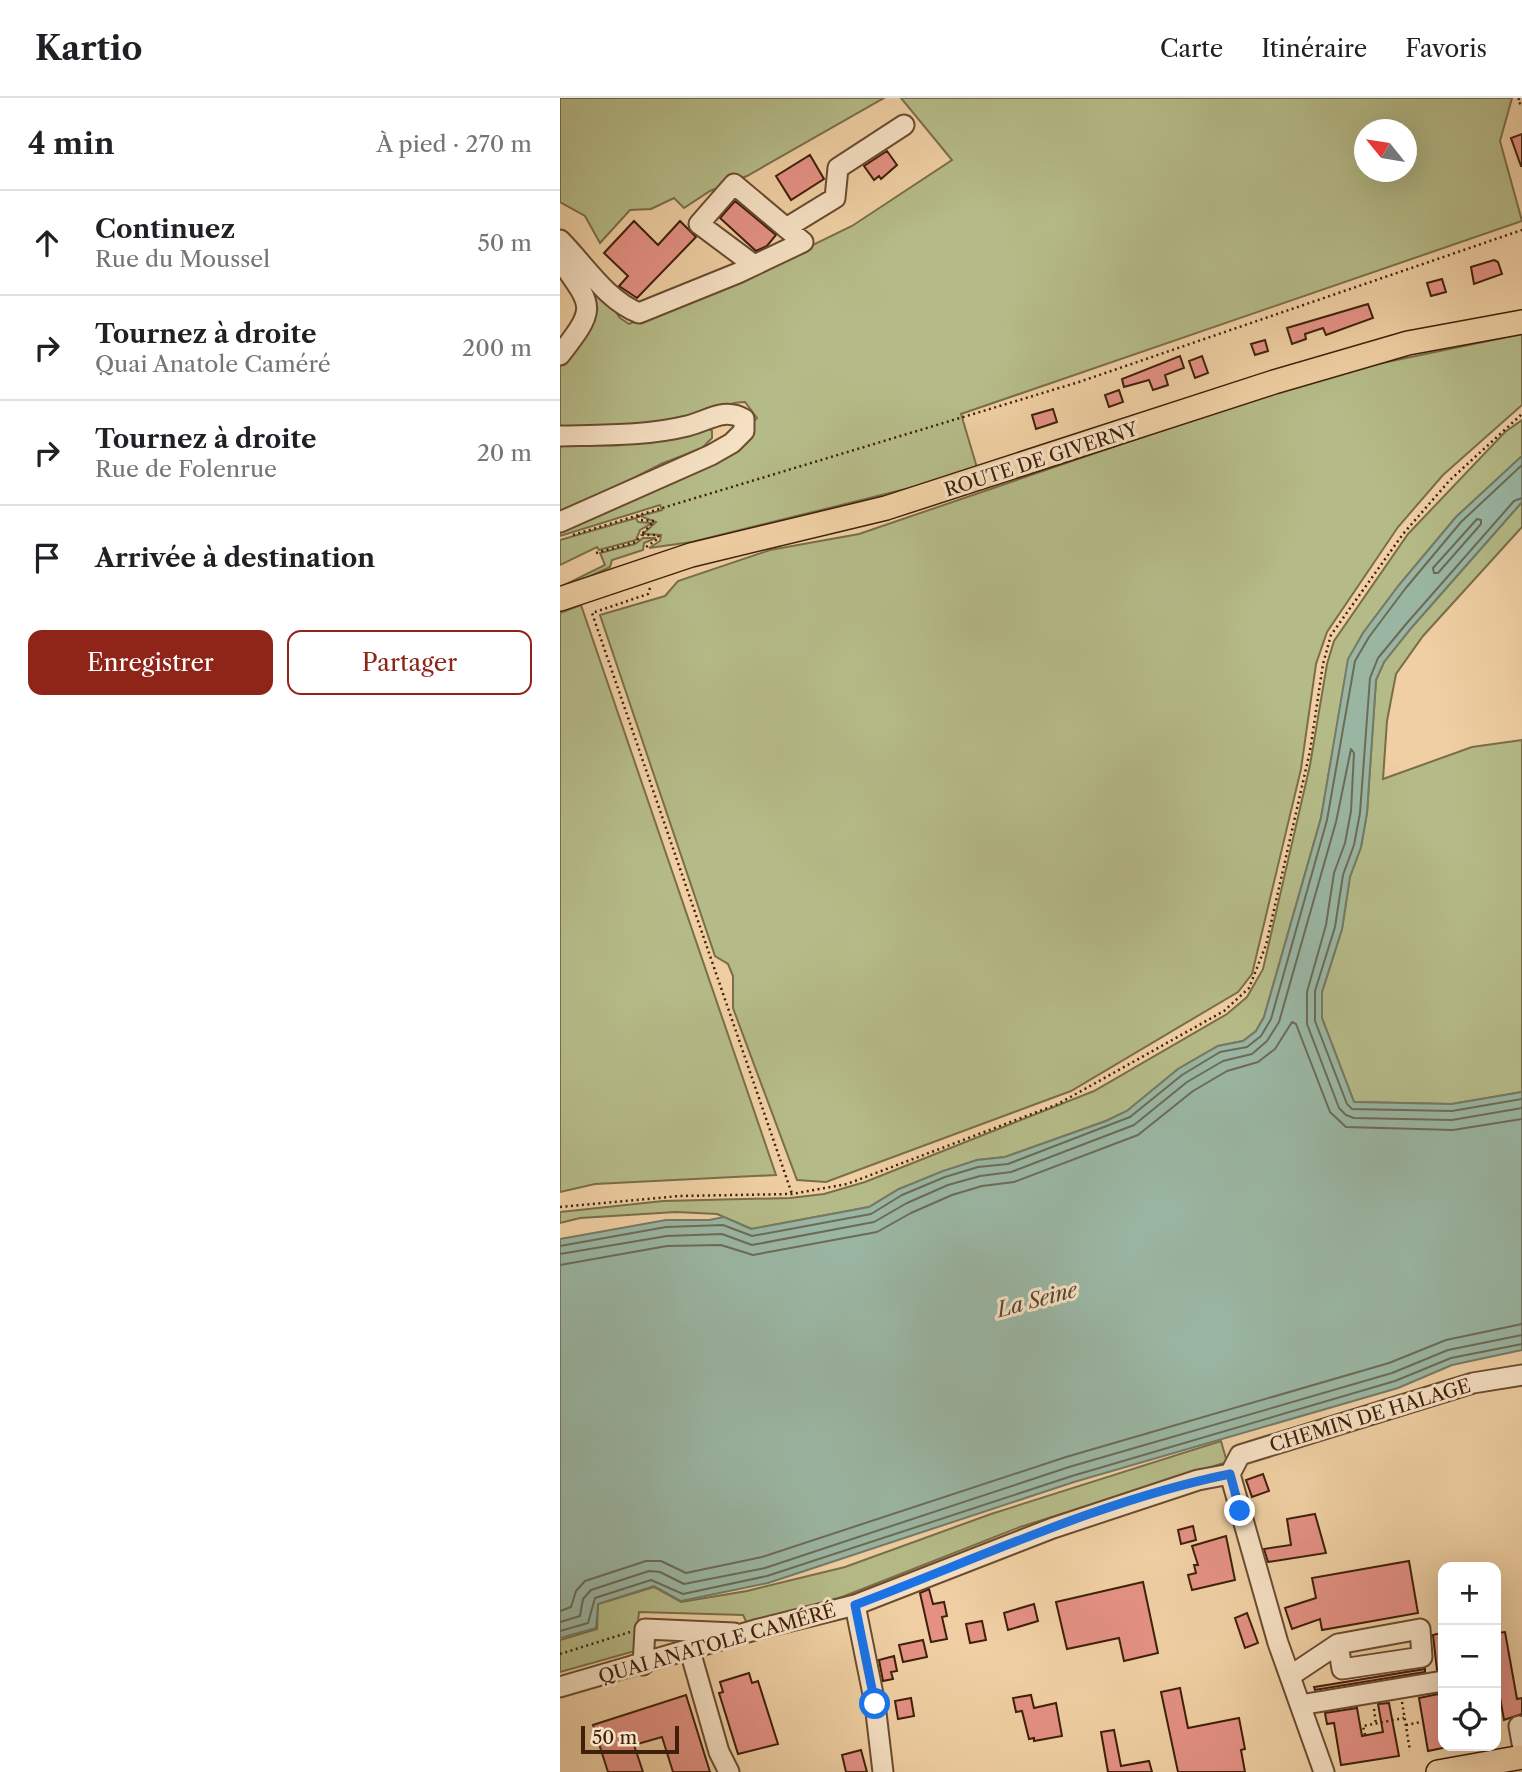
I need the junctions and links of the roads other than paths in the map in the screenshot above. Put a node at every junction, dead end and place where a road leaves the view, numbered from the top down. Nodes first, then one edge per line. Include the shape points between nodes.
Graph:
1 (904, 125) dead end
2 (786, 228) junction
3 (560, 240) edge
4 (560, 260) edge
5 (754, 265) junction
6 (1522, 323) edge
7 (560, 355) edge
8 (560, 436) edge
9 (566, 529) edge
10 (560, 599) edge
11 (1522, 1375) edge
12 (1230, 1474) junction
13 (855, 1605) junction
14 (744, 1633) junction
15 (1338, 1644) dead end
16 (690, 1651) junction
17 (643, 1665) junction
18 (1290, 1676) junction
19 (1438, 1682) edge
20 (560, 1687) edge
21 (1300, 1705) junction
22 (1522, 1757) edge
23 (1522, 1768) edge
24 (729, 1772) edge
25 (883, 1772) edge
26 (1324, 1772) edge
27 (1438, 1772) edge
28 (1500, 1772) edge

1 - 2 street via 838,168 835,198
2 - 5 street via 803,242
2 - 5 street via 734,184 699,224
3 - 5 street via 616,299 639,313
4 - 7 street via 586,296 587,311
6 - 10 main road, ROUTE DE GIVERNY via 1408,343 886,509 691,555
8 - 9 street via 686,426 723,413 744,419 744,430 732,443
11 - 12 street, CHEMIN DE HALAGE via 1473,1383 1240,1455
12 - 13 street, QUAI ANATOLE CAMÉRÉ via 1198,1480 1053,1528
12 - 18 street
13 - 14 street, QUAI ANATOLE CAMÉRÉ
13 - 25 street
14 - 16 street, QUAI ANATOLE CAMÉRÉ
14 - 17 street via 645,1629
15 - 18 street
16 - 17 street, QUAI ANATOLE CAMÉRÉ
16 - 24 street
17 - 20 street, QUAI ANATOLE CAMÉRÉ
18 - 21 street
19 - 21 street
21 - 26 street
22 - 27 main road
23 - 28 main road

